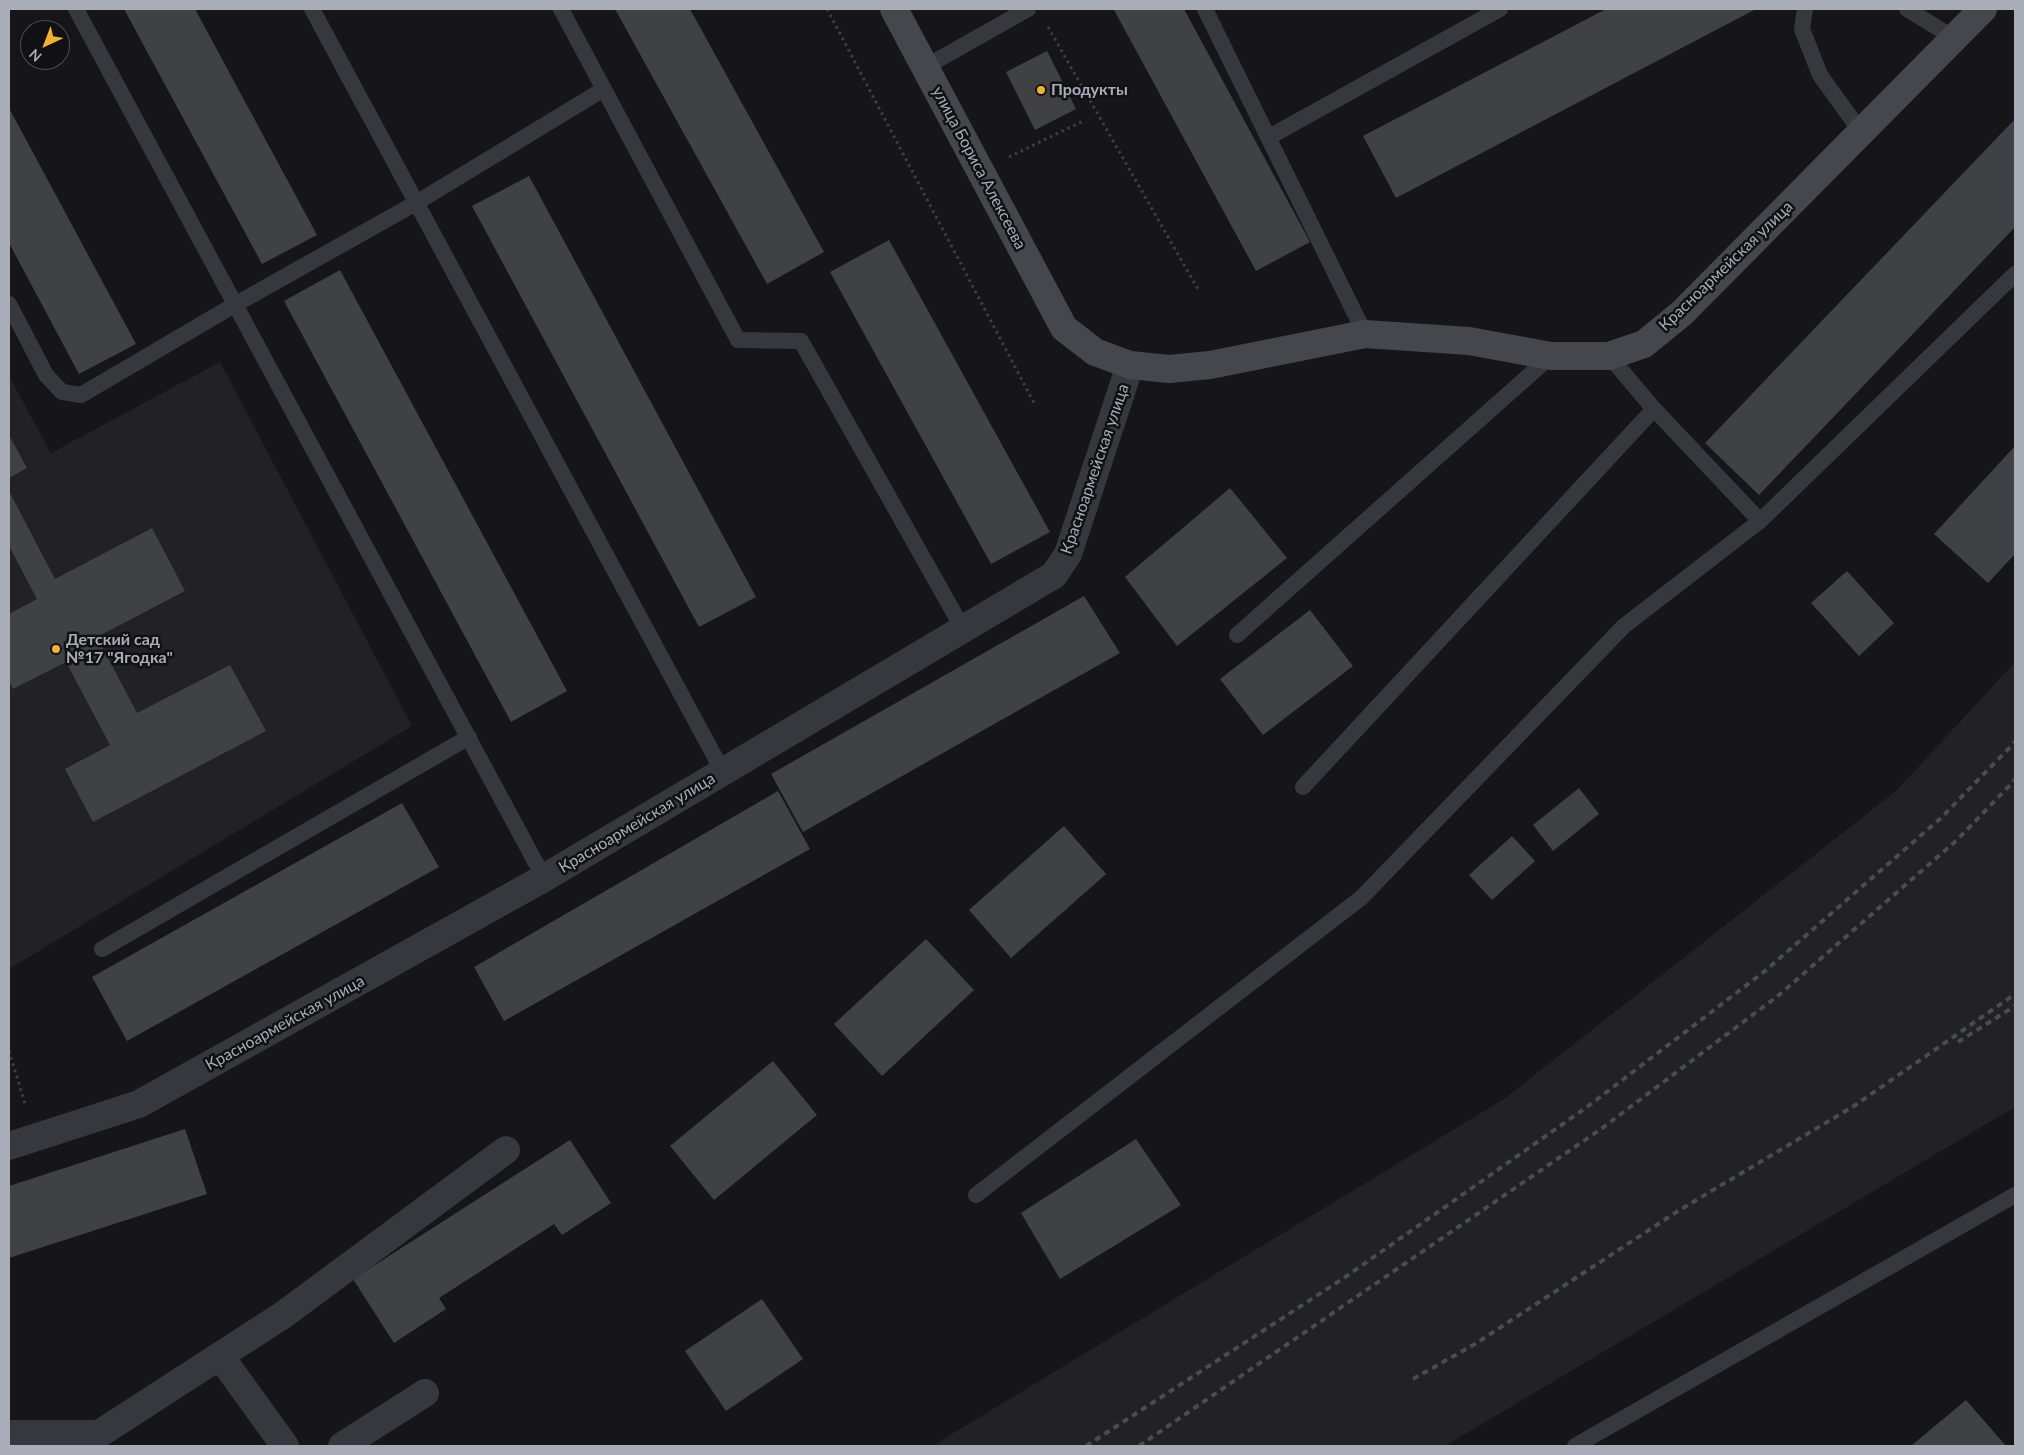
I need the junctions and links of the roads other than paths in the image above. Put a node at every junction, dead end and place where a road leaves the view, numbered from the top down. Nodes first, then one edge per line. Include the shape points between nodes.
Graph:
1 (76, 9) edge
2 (312, 9) edge
3 (561, 9) edge
4 (894, 9) edge
5 (1028, 9) edge
6 (1205, 9) edge
7 (1500, 9) edge
8 (1805, 9) edge
9 (1908, 9) edge
10 (1983, 9) edge
11 (1954, 38) junction
12 (925, 67) junction
13 (604, 89) junction
14 (1861, 132) junction
15 (1269, 137) junction
16 (416, 203) junction
17 (2015, 274) edge
18 (9, 304) edge
19 (236, 304) junction
20 (1064, 328) joint
21 (1366, 334) junction
22 (1551, 356) junction
23 (1609, 356) junction
24 (1130, 365) junction
25 (1654, 409) junction
26 (1760, 521) junction
27 (964, 629) junction
28 (1237, 635) dead end
29 (469, 738) junction
30 (722, 772) junction
31 (1303, 787) dead end
32 (544, 878) junction
33 (102, 949) dead end
34 (9, 1146) edge
35 (506, 1150) dead end
36 (976, 1194) dead end
37 (2015, 1195) edge
38 (220, 1356) junction
39 (425, 1392) dead end
40 (9, 1434) edge
41 (285, 1446) edge
42 (342, 1446) edge
43 (1575, 1446) edge

1 - 19 lane
2 - 16 lane
3 - 13 lane
4 - 12 street, улица Бориса Алексеева
5 - 12 lane
6 - 15 lane
7 - 15 lane
8 - 14 lane via 1802,29 1820,75
9 - 11 lane
10 - 11 street, Красноармейская улица
11 - 14 street, Красноармейская улица
12 - 20 street, улица Бориса Алексеева
13 - 16 lane
13 - 27 lane via 738,340 801,341
14 - 23 street, Красноармейская улица via 1682,313 1644,344
15 - 21 lane
16 - 19 lane
16 - 30 lane
17 - 26 lane
18 - 19 lane via 46,376 62,392 81,395
19 - 29 lane
20 - 24 street, Красноармейская улица via 1095,352
21 - 22 street, Красноармейская улица via 1469,341
21 - 24 street, Красноармейская улица via 1210,365 1169,369
22 - 23 street, Красноармейская улица
22 - 28 lane
23 - 25 lane
24 - 27 street, Красноармейская улица via 1068,554 1054,575
25 - 26 lane
25 - 31 lane
26 - 36 lane via 1624,626 1361,898
27 - 30 street, Красноармейская улица
29 - 32 lane
29 - 33 lane
30 - 32 street, Красноармейская улица
32 - 34 street, Красноармейская улица via 139,1104
35 - 38 street via 283,1315
37 - 43 lane
38 - 40 street via 99,1434
38 - 41 street
39 - 42 street

